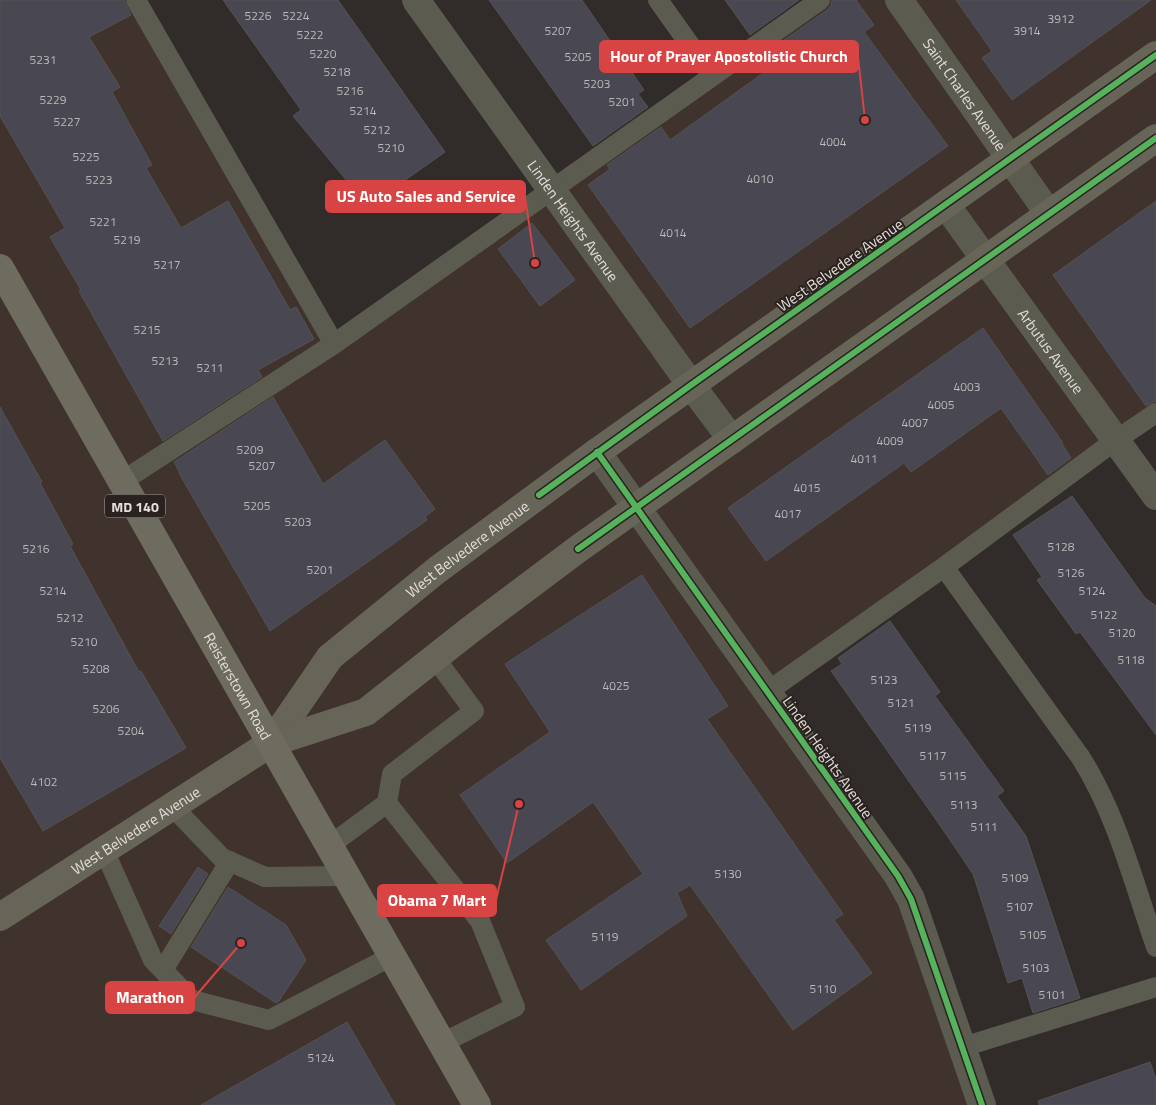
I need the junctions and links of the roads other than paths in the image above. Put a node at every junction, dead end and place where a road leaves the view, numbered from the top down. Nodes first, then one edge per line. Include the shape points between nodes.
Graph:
1 (136, 0) edge
2 (416, 0) edge
3 (658, 0) edge
4 (820, 0) edge
5 (899, 0) edge
6 (1156, 55) edge
7 (712, 76) junction
8 (1156, 138) edge
9 (1010, 158) junction
10 (552, 189) junction
11 (946, 205) junction
12 (1049, 214) junction
13 (985, 259) junction
14 (0, 268) edge
15 (334, 344) junction
16 (690, 385) junction
17 (1156, 414) edge
18 (732, 440) junction
19 (1116, 440) junction
20 (598, 452) junction
21 (121, 482) junction
22 (1156, 496) edge
23 (637, 507) junction
24 (944, 567) junction
25 (435, 658) junction
26 (767, 692) junction
27 (271, 743) junction
28 (388, 803) junction
29 (172, 806) junction
30 (329, 846) junction
31 (104, 850) junction
32 (230, 862) junction
33 (346, 876) junction
34 (0, 917) edge
35 (1156, 948) edge
36 (392, 956) junction
37 (163, 970) junction
38 (1156, 987) edge
39 (442, 1043) junction
40 (963, 1047) junction
41 (477, 1105) edge
42 (982, 1105) edge

1 - 15 lane
2 - 10 street, Linden Heights Avenue
3 - 7 lane
4 - 7 lane
5 - 9 street, Saint Charles Avenue
6 - 9 main road, West Belvedere Avenue
7 - 10 lane
8 - 12 main road, West Belvedere Avenue
9 - 11 main road, West Belvedere Avenue
9 - 12 street, Saint Charles Avenue
10 - 15 lane
10 - 16 street, Linden Heights Avenue
11 - 13 street, Arbutus Avenue
11 - 16 main road, West Belvedere Avenue
12 - 13 main road, West Belvedere Avenue
13 - 18 main road, West Belvedere Avenue
13 - 19 street, Arbutus Avenue
14 - 21 main road, Reisterstown Road / MD 140
15 - 21 lane
16 - 18 street, Linden Heights Avenue
16 - 20 main road, West Belvedere Avenue
17 - 19 lane
18 - 23 main road, West Belvedere Avenue
19 - 22 street, Arbutus Avenue
19 - 24 lane
20 - 23 street, Linden Heights Avenue
20 - 27 main road, West Belvedere Avenue via 437,570 330,657
21 - 27 main road, Reisterstown Road / MD 140
23 - 25 main road, West Belvedere Avenue
23 - 26 street, Linden Heights Avenue
24 - 26 lane
24 - 35 lane via 1096,782
25 - 27 main road, West Belvedere Avenue via 366,712
25 - 28 lane via 474,711 392,774
26 - 40 street, Linden Heights Avenue via 898,876 911,900
27 - 29 main road, West Belvedere Avenue
27 - 30 main road, Reisterstown Road / MD 140
28 - 30 lane
28 - 39 lane via 480,921 515,1008
29 - 31 main road, West Belvedere Avenue
29 - 32 lane via 222,858
30 - 33 main road, Reisterstown Road / MD 140
31 - 34 main road, West Belvedere Avenue
31 - 37 lane via 153,960
32 - 33 lane via 265,876
32 - 37 lane
33 - 36 main road, Reisterstown Road / MD 140
36 - 37 lane via 269,1020 192,1000
36 - 39 main road, Reisterstown Road / MD 140
38 - 40 lane
39 - 41 main road, Reisterstown Road / MD 140
40 - 42 street, Linden Heights Avenue

